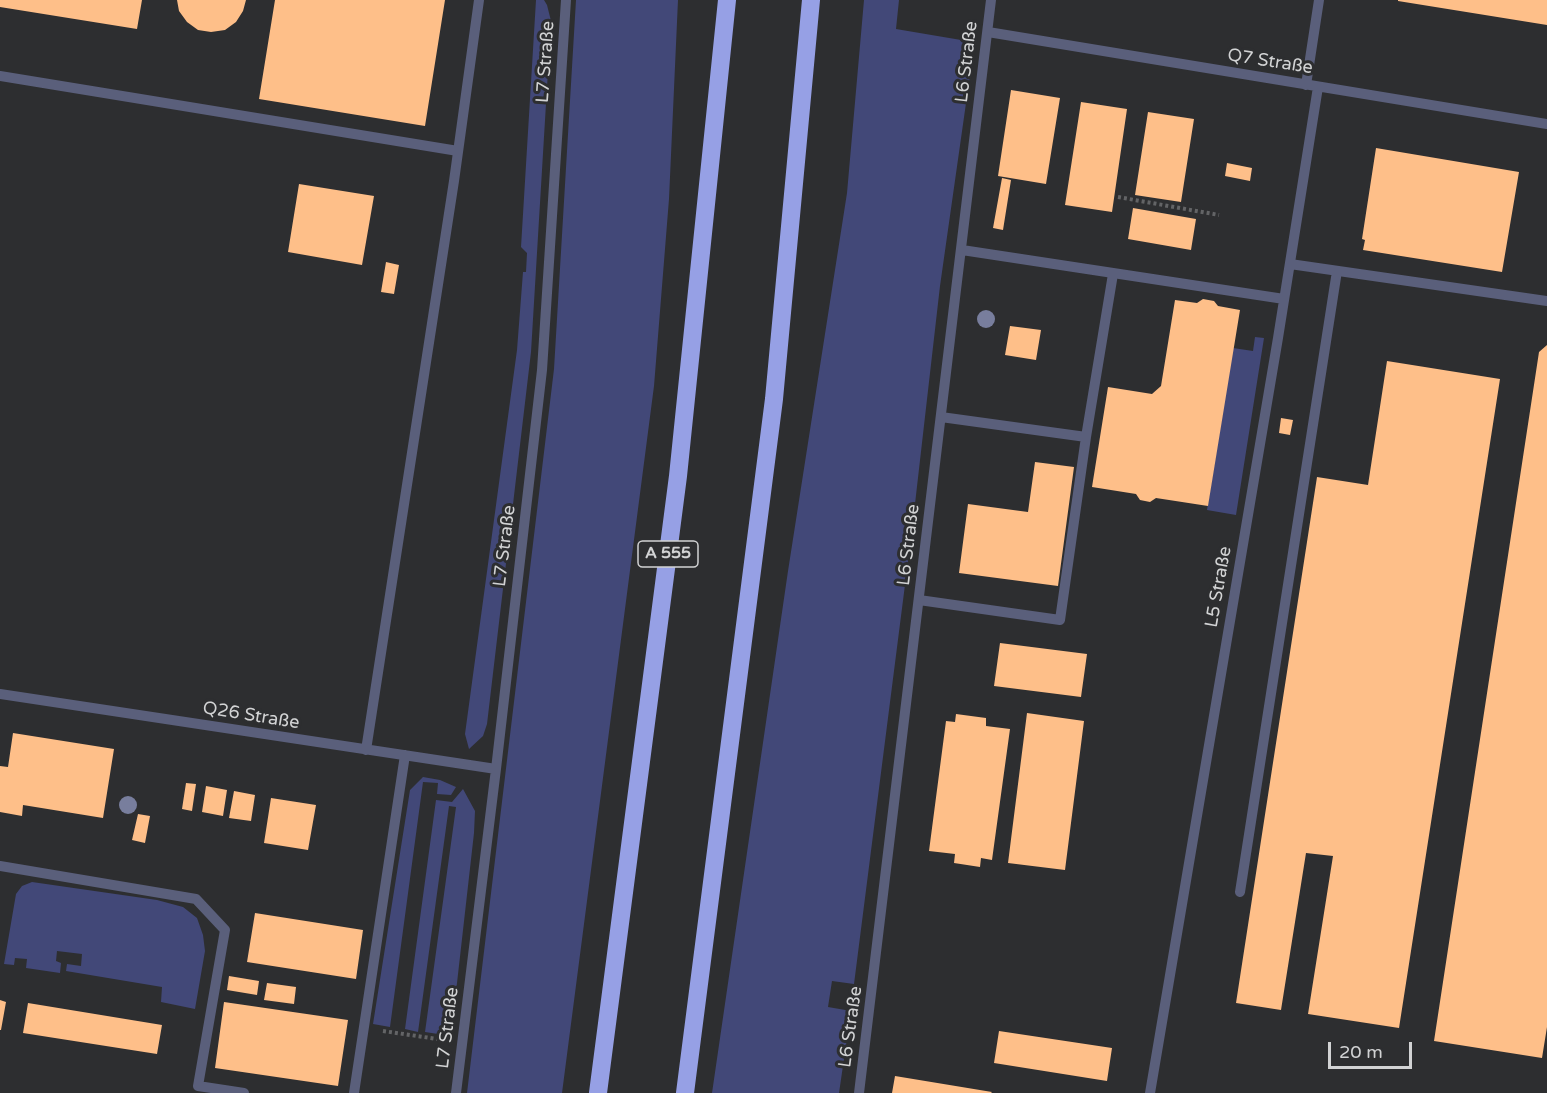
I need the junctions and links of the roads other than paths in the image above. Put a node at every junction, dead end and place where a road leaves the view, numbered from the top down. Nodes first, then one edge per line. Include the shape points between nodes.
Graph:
1 (479, 0) edge
2 (566, 0) edge
3 (728, 0) edge
4 (811, 0) edge
5 (991, 0) edge
6 (1319, 0) edge
7 (988, 32) junction
8 (0, 75) edge
9 (1306, 85) junction
10 (1318, 87) junction
11 (1547, 124) edge
12 (458, 151) junction
13 (962, 250) junction
14 (1290, 264) junction
15 (1337, 271) junction
16 (1113, 274) junction
17 (1284, 299) junction
18 (1547, 301) edge
19 (941, 417) junction
20 (1086, 437) junction
21 (920, 600) junction
22 (0, 694) edge
23 (366, 750) junction
24 (405, 755) junction
25 (496, 770) junction
26 (0, 866) edge
27 (1240, 892) dead end
28 (244, 1093) edge
29 (354, 1093) edge
30 (456, 1093) edge
31 (598, 1093) edge
32 (685, 1093) edge
33 (859, 1093) edge
34 (1150, 1093) edge

1 - 12 lane
2 - 25 lane, L7 Straße via 542,370
3 - 31 highway, A 555 via 678,476
4 - 32 highway via 774,399
5 - 7 lane, L6 Straße
6 - 9 lane
7 - 9 lane, Q7 Straße
7 - 13 lane, L6 Straße
8 - 12 lane
9 - 10 lane, Q7 Straße
10 - 11 lane, Q7 Straße
10 - 14 lane, L5 Straße
12 - 23 lane
13 - 16 lane
13 - 19 lane, L6 Straße
14 - 15 lane
14 - 17 lane, L5 Straße
15 - 18 lane
15 - 27 lane
16 - 17 lane
16 - 20 lane
17 - 34 lane, L5 Straße
19 - 20 lane
19 - 21 lane, L6 Straße
20 - 21 lane via 1060,620
21 - 33 lane, L6 Straße
22 - 23 lane, Q26 Straße
23 - 24 lane, Q26 Straße
24 - 25 lane, Q26 Straße
24 - 29 lane
25 - 30 lane, L7 Straße
26 - 28 lane via 196,899 225,930 198,1086

